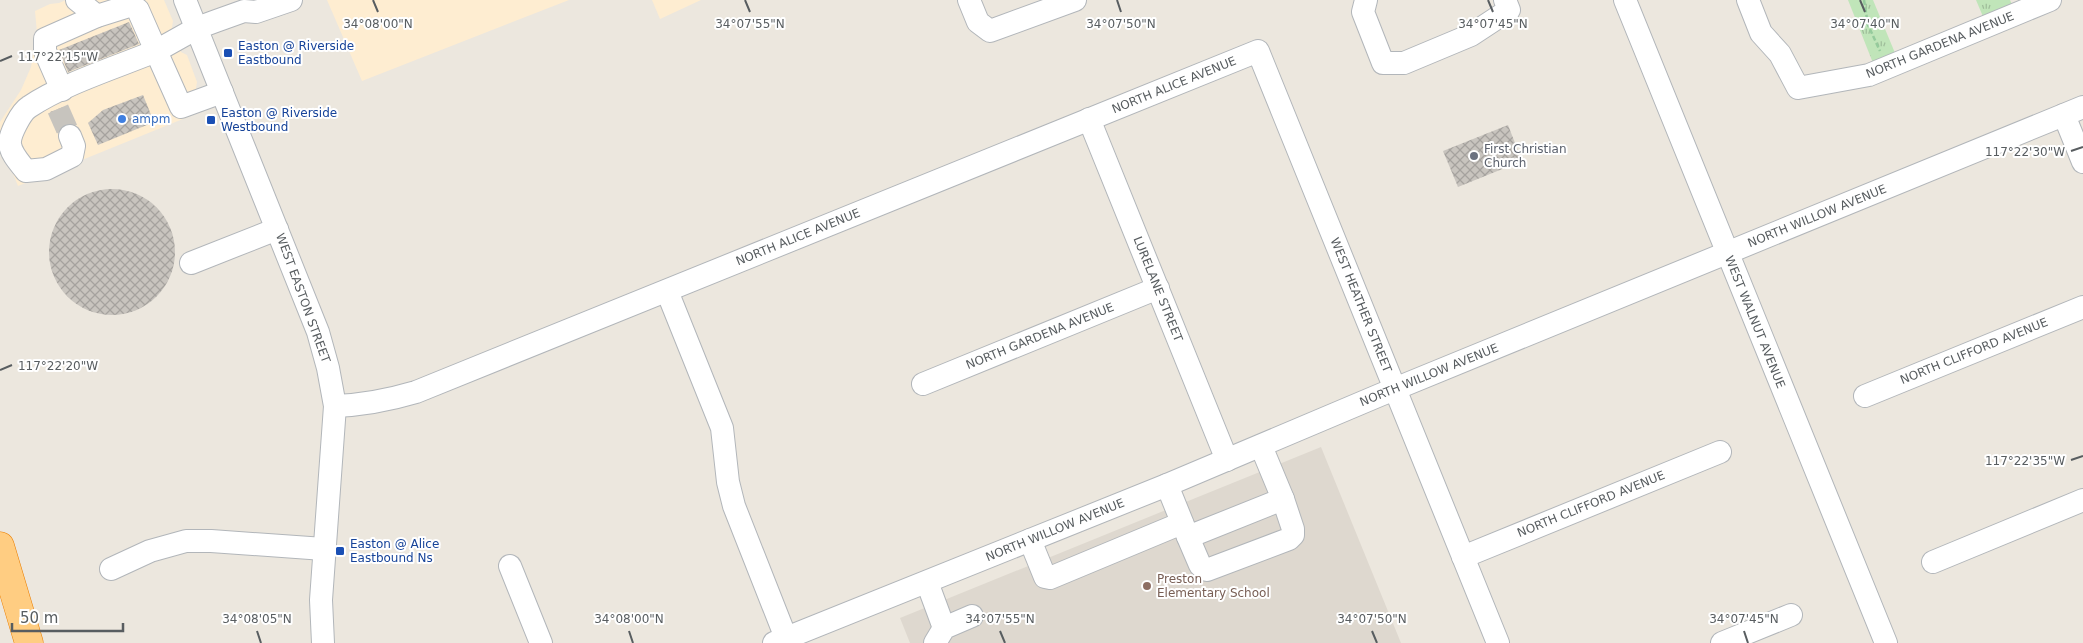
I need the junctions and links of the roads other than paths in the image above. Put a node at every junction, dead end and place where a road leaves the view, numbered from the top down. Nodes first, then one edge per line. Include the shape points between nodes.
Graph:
1 (77, 0) edge
2 (186, 0) edge
3 (291, 0) edge
4 (969, 0) edge
5 (1074, 0) edge
6 (1366, 0) edge
7 (1505, 0) edge
8 (1625, 0) edge
9 (1748, 0) edge
10 (2050, 0) edge
11 (97, 16) junction
12 (197, 28) junction
13 (156, 51) junction
14 (1258, 51) joint
15 (222, 92) junction
16 (57, 98) junction
17 (2073, 111) edge
18 (1089, 119) junction
19 (70, 136) tunnel mouth
20 (2083, 162) edge
21 (277, 229) junction
22 (1727, 253) junction
23 (191, 263) dead end
24 (1158, 288) junction
25 (667, 290) junction
26 (2083, 307) edge
27 (923, 384) dead end
28 (1396, 389) junction
29 (1865, 396) dead end
30 (335, 406) junction
31 (1261, 446) junction
32 (1720, 452) dead end
33 (1227, 460) junction
34 (1167, 485) junction
35 (1283, 499) junction
36 (2083, 500) edge
37 (1185, 530) junction
38 (1030, 540) junction
39 (0, 546) edge
40 (324, 549) junction
41 (1463, 557) junction
42 (1933, 562) dead end
43 (510, 566) dead end
44 (111, 569) dead end
45 (927, 582) junction
46 (1791, 615) dead end
47 (972, 616) dead end
48 (809, 636) edge
49 (940, 636) edge
50 (780, 641) edge
51 (29, 643) edge
52 (323, 643) edge
53 (541, 643) edge
54 (1498, 643) edge
55 (1722, 643) edge
56 (1886, 643) edge

1 - 11 street
2 - 12 street, WEST EASTON STREET
3 - 12 street via 256,12 244,11
4 - 5 street via 978,22 990,32
6 - 7 street via 1363,12 1383,63 1404,63 1471,35 1509,10
8 - 22 street, WEST WALNUT AVENUE
9 - 10 street, NORTH GARDENA AVENUE via 1761,33 1780,54 1798,88 1870,75
11 - 13 street via 132,5 138,10
11 - 16 street via 46,39
12 - 13 street
12 - 15 street, WEST EASTON STREET
13 - 15 street via 181,107
13 - 16 street
14 - 18 street, NORTH ALICE AVENUE
14 - 28 street, WEST HEATHER STREET
15 - 21 street, WEST EASTON STREET
16 - 19 street via 27,108 11,134 10,145 26,171 46,169 72,156 74,146
17 - 20 street
17 - 22 street, NORTH WILLOW AVENUE
18 - 24 street, LURELANE STREET
18 - 25 street, NORTH ALICE AVENUE
21 - 23 street
21 - 30 street, WEST EASTON STREET via 318,332
22 - 28 street, NORTH WILLOW AVENUE
22 - 56 street, WEST WALNUT AVENUE
24 - 27 street, NORTH GARDENA AVENUE
24 - 33 street, LURELANE STREET
25 - 30 street, NORTH ALICE AVENUE via 416,392 391,400
25 - 50 street via 722,428 734,506
26 - 29 street, NORTH CLIFFORD AVENUE
28 - 31 street, NORTH WILLOW AVENUE
28 - 41 street, WEST HEATHER STREET
30 - 40 street, WEST EASTON STREET
31 - 33 street, NORTH WILLOW AVENUE
31 - 35 street
32 - 41 street, NORTH CLIFFORD AVENUE
33 - 34 street, NORTH WILLOW AVENUE
34 - 37 street
34 - 38 street, NORTH WILLOW AVENUE
35 - 37 street
35 - 37 street via 1292,529 1289,539 1207,570 1200,565
36 - 42 street
37 - 38 street via 1053,577 1045,577
38 - 45 street, NORTH WILLOW AVENUE
39 - 51 highway
40 - 44 street via 186,542 150,551
40 - 52 street, WEST EASTON STREET
41 - 54 street, WEST HEATHER STREET
43 - 53 street
45 - 48 street, NORTH WILLOW AVENUE
45 - 49 street
46 - 55 street
47 - 49 street
48 - 50 street, NORTH WILLOW AVENUE

